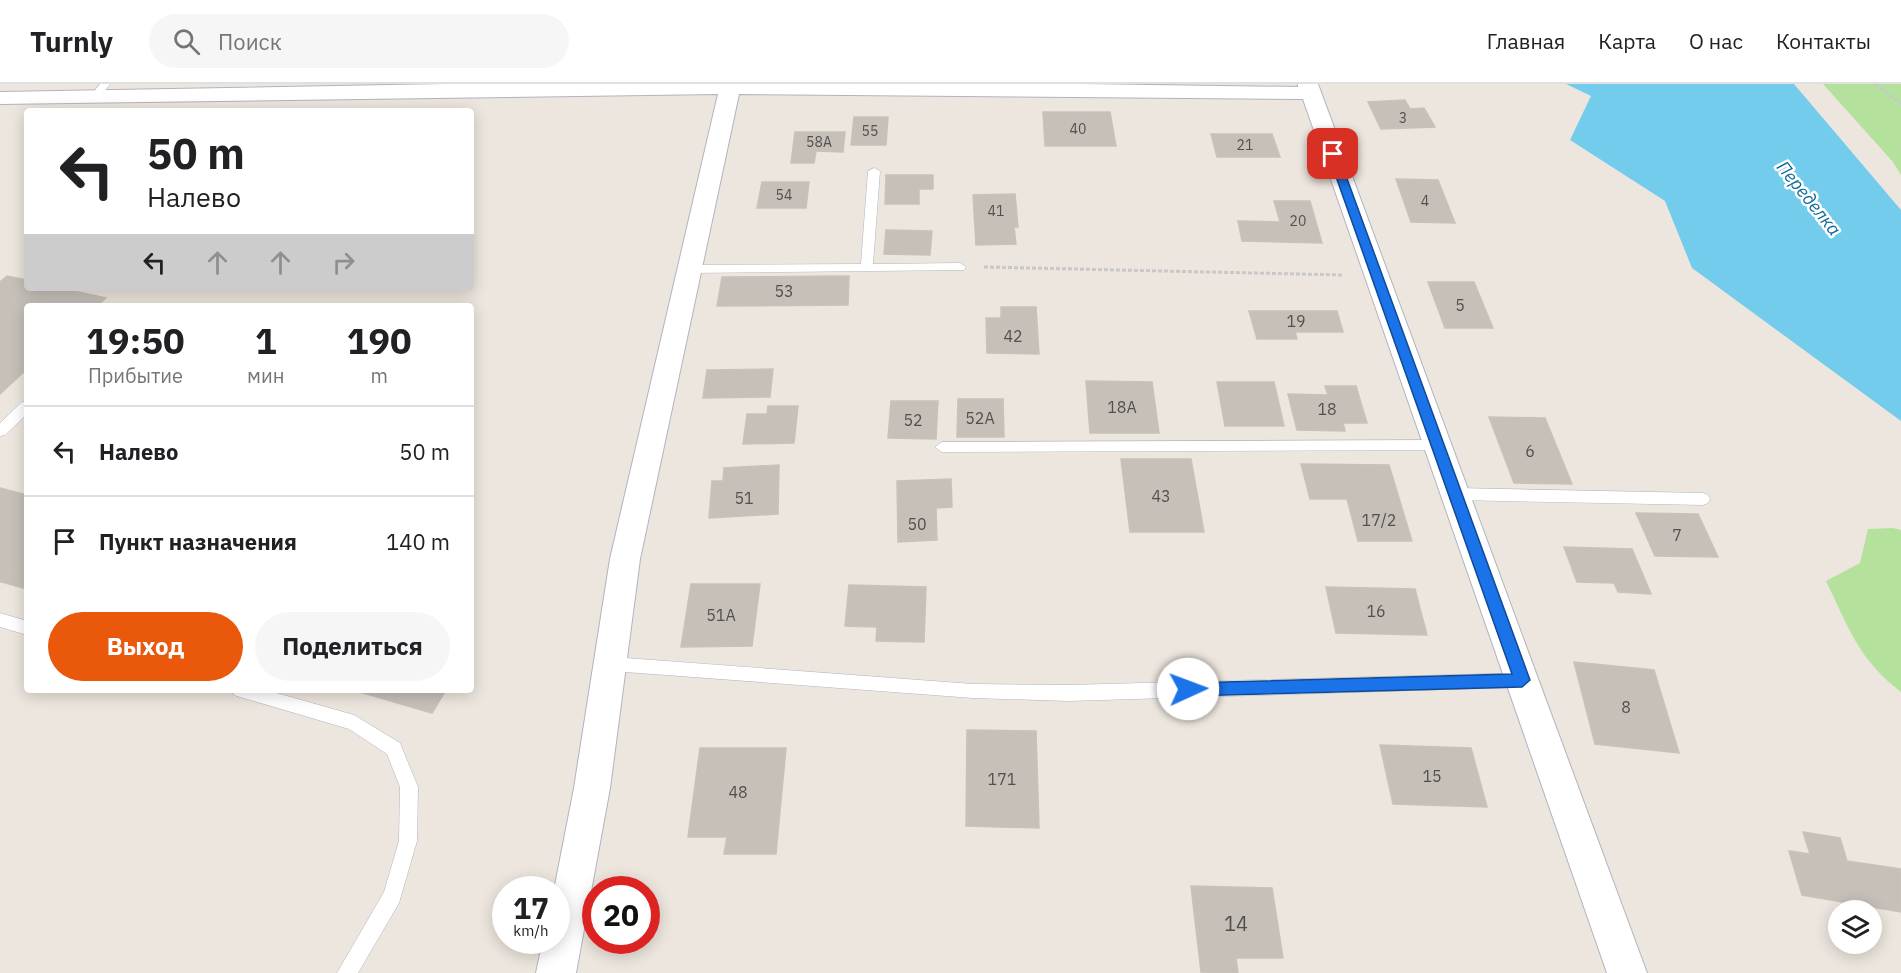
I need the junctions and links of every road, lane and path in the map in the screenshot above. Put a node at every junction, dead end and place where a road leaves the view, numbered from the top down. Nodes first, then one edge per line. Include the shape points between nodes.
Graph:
1 (1875, 84) edge
2 (559, 86) edge
3 (731, 86) edge
4 (370, 87) edge
5 (1171, 87) edge
6 (1310, 88) edge
7 (101, 89) edge
8 (0, 98) edge
9 (1901, 104) edge
10 (874, 171) dead end
11 (960, 267) joint
12 (867, 268) junction
13 (689, 269) junction
14 (1377, 276) junction
15 (24, 409) edge
16 (0, 431) edge
17 (1438, 446) junction
18 (942, 447) dead end
19 (1456, 494) junction
20 (1703, 499) dead end
21 (0, 620) edge
22 (24, 627) edge
23 (612, 664) junction
24 (1522, 680) junction
25 (250, 693) edge
26 (347, 973) edge
27 (556, 973) edge
28 (1627, 973) edge

1 - 9 path
2 - 3 street
2 - 4 street
3 - 5 street
3 - 13 street
4 - 7 street
5 - 6 street
6 - 14 street
7 - 8 street
10 - 12 lane
11 - 12 lane
11 - 14 path
12 - 13 lane
13 - 23 street via 625,559
14 - 17 street
15 - 16 lane
17 - 18 lane
17 - 19 street
19 - 20 lane
19 - 24 street
21 - 22 lane
23 - 24 lane via 973,691 1069,693
23 - 27 street
24 - 28 street
25 - 26 lane via 354,723 394,749 409,787 408,841 392,896

